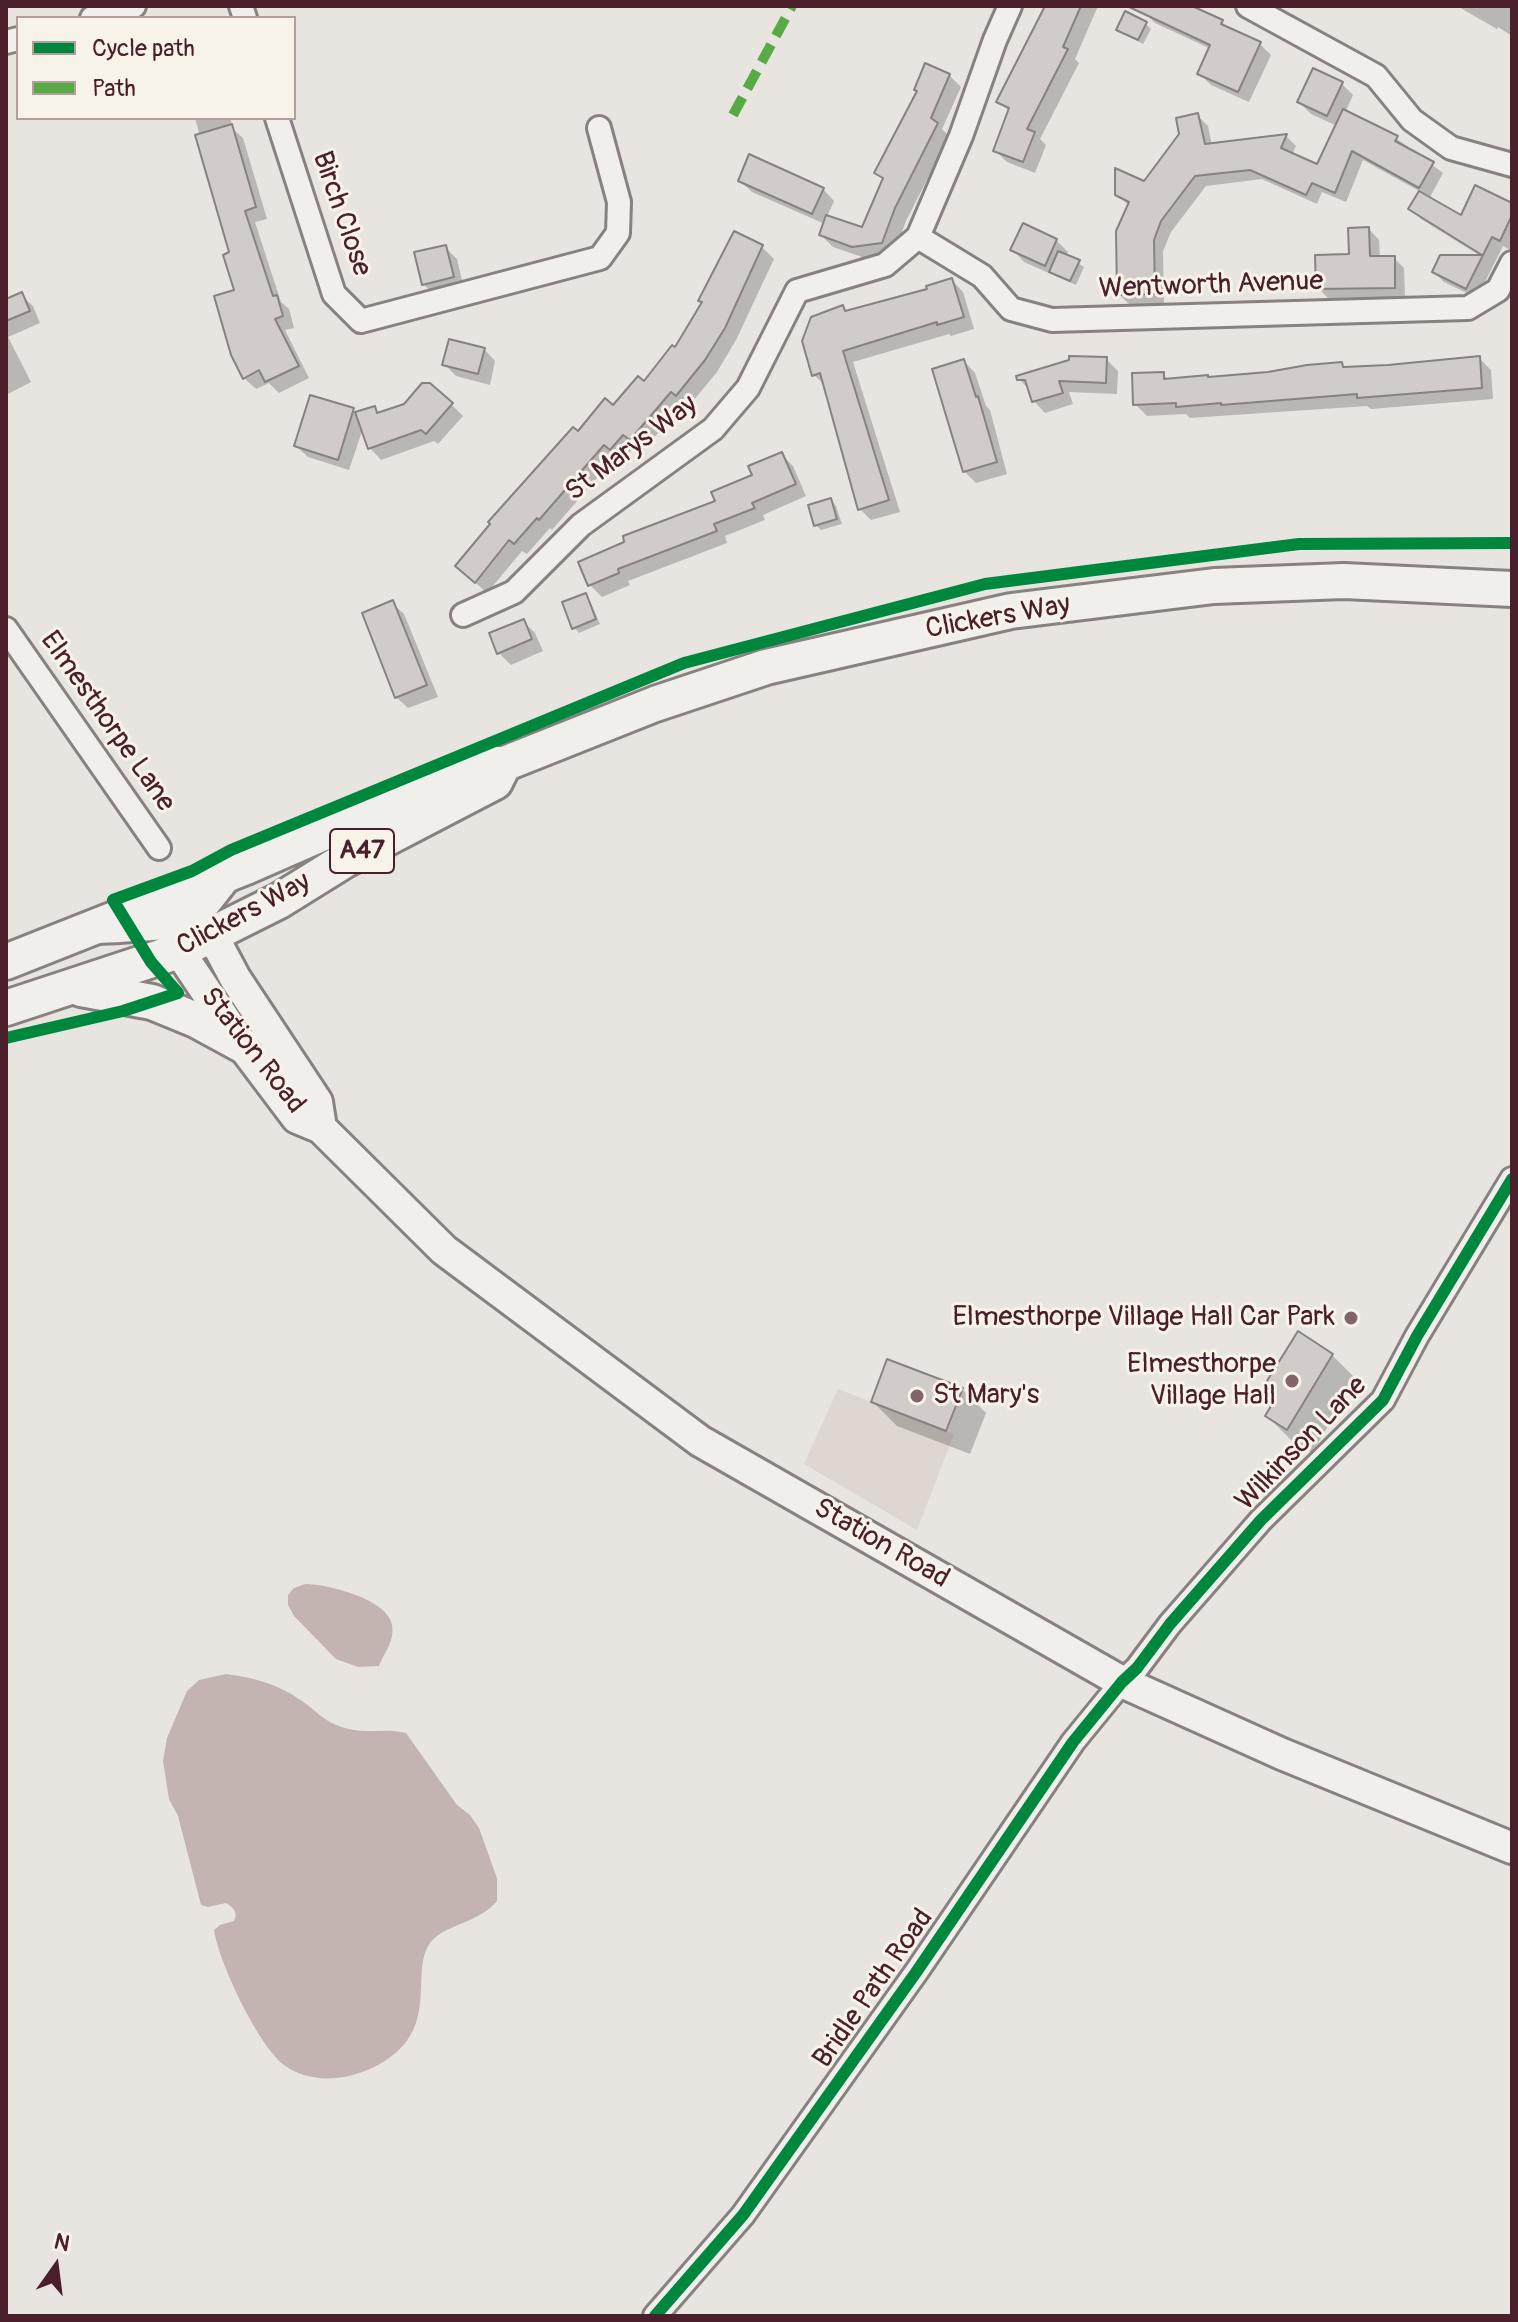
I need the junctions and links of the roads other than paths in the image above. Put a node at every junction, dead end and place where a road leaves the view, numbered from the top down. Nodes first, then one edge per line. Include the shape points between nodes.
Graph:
1 (134, 6) edge
2 (1010, 6) edge
3 (1248, 6) edge
4 (99, 16) edge
5 (278, 120) edge
6 (599, 128) dead end
7 (1512, 165) edge
8 (918, 237) junction
9 (1512, 263) edge
10 (1512, 589) edge
11 (463, 615) dead end
12 (6, 629) edge
13 (504, 764) junction
14 (159, 848) dead end
15 (228, 874) junction
16 (94, 928) junction
17 (193, 937) junction
18 (6, 962) edge
19 (73, 988) junction
20 (6, 1008) edge
21 (242, 1045) junction
22 (321, 1128) junction
23 (1512, 1179) edge
24 (1122, 1682) junction
25 (1512, 1848) edge
26 (655, 2316) edge

1 - 4 street
2 - 8 street, St Marys Way
3 - 7 street via 1376,76 1412,120 1451,148
5 - 6 street, Birch Close via 334,294 361,321 600,258 618,233 619,202
8 - 9 street, Wentworth Avenue via 982,276 1011,309 1052,320 1468,308 1498,290
8 - 11 street, St Marys Way via 885,265 797,291 748,388 713,429 581,525 514,592
10 - 13 main road, Clickers Way / A47 via 1344,581 1214,586 1011,611 766,667
12 - 14 street, Elmesthorpe Lane
13 - 15 main road, Clickers Way / A47 via 481,764
13 - 17 main road, Clickers Way / A47 via 495,782 345,860 279,901
15 - 16 main road, Clickers Way / A47
15 - 17 main road
16 - 17 main road
16 - 18 main road, Clickers Way / A47
17 - 19 main road, Clickers Way / A47
17 - 21 main road, Station Road
17 - 22 main road, Station Road via 235,978 317,1102
19 - 20 main road, Clickers Way / A47
19 - 21 main road via 152,1002
21 - 22 main road, Station Road via 297,1118
22 - 24 main road, Station Road via 444,1250 700,1441
23 - 24 street, Wilkinson Lane via 1383,1400 1261,1520
24 - 25 main road, Station Road
24 - 26 street, Bridle Path Road via 1073,1742 743,2215

